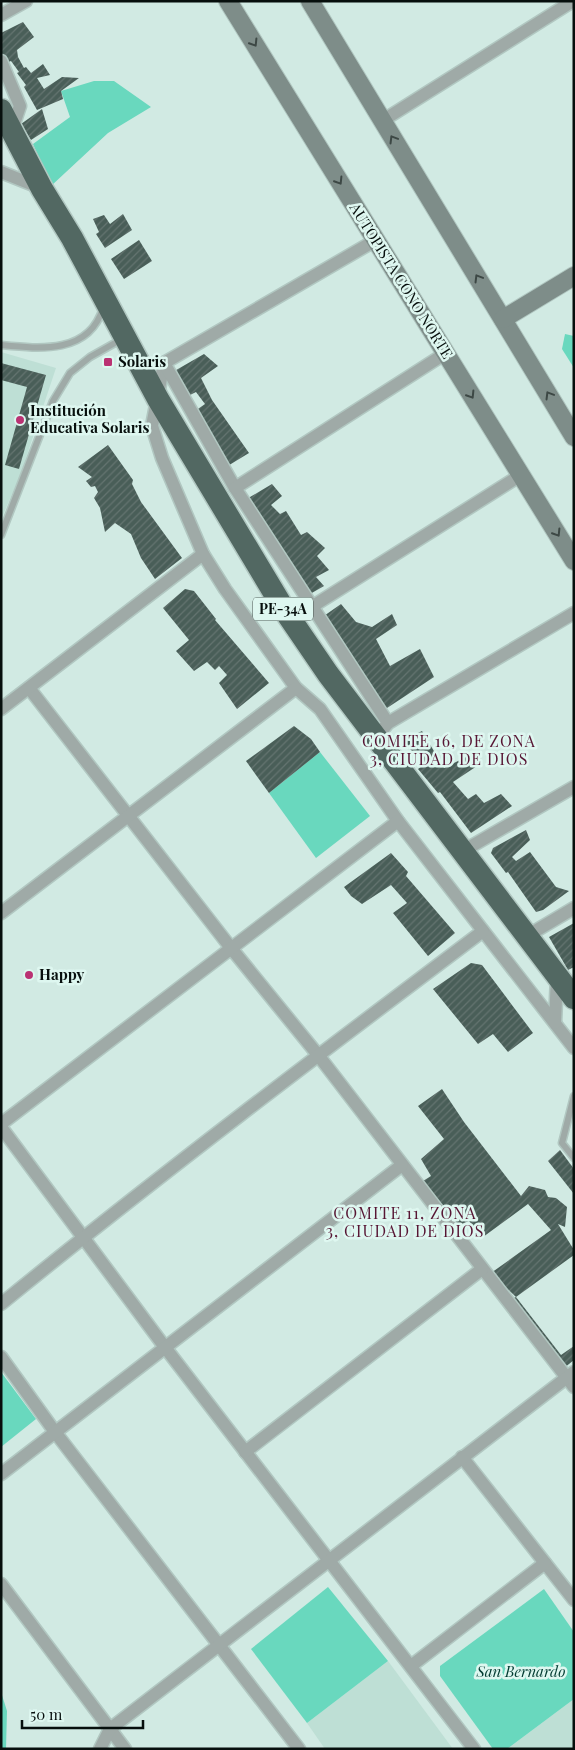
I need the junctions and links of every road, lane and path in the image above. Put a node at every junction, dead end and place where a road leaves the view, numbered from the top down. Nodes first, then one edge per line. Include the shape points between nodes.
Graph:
1 (26, 1) edge
2 (228, 1) edge
3 (310, 1) edge
4 (573, 1) edge
5 (1, 15) edge
6 (1, 61) edge
7 (1, 110) edge
8 (382, 121) junction
9 (12, 130) junction
10 (1, 172) edge
11 (42, 189) junction
12 (376, 240) junction
13 (574, 276) edge
14 (105, 302) junction
15 (503, 319) junction
16 (126, 337) junction
17 (1, 345) edge
18 (446, 353) junction
19 (164, 363) junction
20 (158, 399) junction
21 (574, 437) edge
22 (521, 475) junction
23 (235, 488) junction
24 (1, 535) edge
25 (203, 554) junction
26 (574, 561) edge
27 (314, 606) junction
28 (574, 613) edge
29 (29, 688) junction
30 (296, 688) junction
31 (1, 710) edge
32 (382, 731) junction
33 (574, 787) edge
34 (128, 814) junction
35 (398, 821) junction
36 (463, 852) junction
37 (574, 908) edge
38 (1, 914) edge
39 (483, 931) junction
40 (527, 936) junction
41 (231, 948) junction
42 (557, 976) junction
43 (574, 998) edge
44 (554, 1022) junction
45 (574, 1048) edge
46 (318, 1055) junction
47 (574, 1096) edge
48 (1, 1125) edge
49 (574, 1158) edge
50 (402, 1165) junction
51 (83, 1237) junction
52 (482, 1269) junction
53 (1, 1304) edge
54 (164, 1346) junction
55 (1, 1357) edge
56 (571, 1379) edge
57 (55, 1432) junction
58 (246, 1452) junction
59 (462, 1457) junction
60 (1, 1474) edge
61 (328, 1560) junction
62 (545, 1563) junction
63 (1, 1584) edge
64 (574, 1600) edge
65 (219, 1645) junction
66 (411, 1666) junction
67 (110, 1729) junction
68 (100, 1749) edge
69 (126, 1749) edge
70 (299, 1749) edge
71 (474, 1749) edge

1 - 5 street
2 -> 12 main road, AUTOPISTA CONO NORTE
3 - 8 main road
4 - 8 street
6 - 9 street via 20,106
7 - 9 highway, PE-34A
15 -> 8 main road
9 - 11 highway, PE-34A
10 - 11 street
11 - 14 highway, PE-34A
12 - 18 main road, AUTOPISTA CONO NORTE
12 - 19 street
13 - 15 main road
14 - 16 highway, PE-34A
14 - 17 lane via 96,325 81,339 42,347
21 -> 15 main road
16 - 20 highway, PE-34A
16 - 24 lane via 90,357 70,373 54,401
18 -> 22 main road, AUTOPISTA CONO NORTE
18 - 23 street
19 - 20 street
19 - 23 street
20 - 25 street via 152,426 162,458
20 - 32 highway, PE-34A via 275,596 328,674
22 -> 26 main road, AUTOPISTA CONO NORTE
22 - 27 street
23 - 27 street
25 - 29 street
25 - 30 street
27 - 32 street
28 - 32 street
29 - 31 street
29 - 34 street
30 - 34 street
30 - 35 street via 320,710
32 - 36 highway, PE-34A
33 - 36 street
34 - 38 street
34 - 41 street
35 - 39 street
35 - 41 street
36 - 40 highway, PE-34A
37 - 40 street
39 - 44 street
39 - 46 street
40 - 42 highway, PE-34A
41 - 46 street
41 - 48 street
42 - 43 highway, PE-34A
42 - 44 street
44 - 45 street
46 - 50 street
46 - 51 street
47 - 49 lane via 562,1143
48 - 51 street
50 - 52 street
50 - 54 street
51 - 53 street
51 - 54 street
52 - 56 street
52 - 58 street
54 - 57 street
54 - 58 street
55 - 57 street
56 - 59 street
57 - 60 street
57 - 65 street
58 - 61 street
59 - 61 street
59 - 62 street
61 - 65 street
61 - 66 street
62 - 64 street
62 - 66 street
63 - 67 street
65 - 67 street
65 - 70 street
66 - 71 street
67 - 68 street
67 - 69 street

